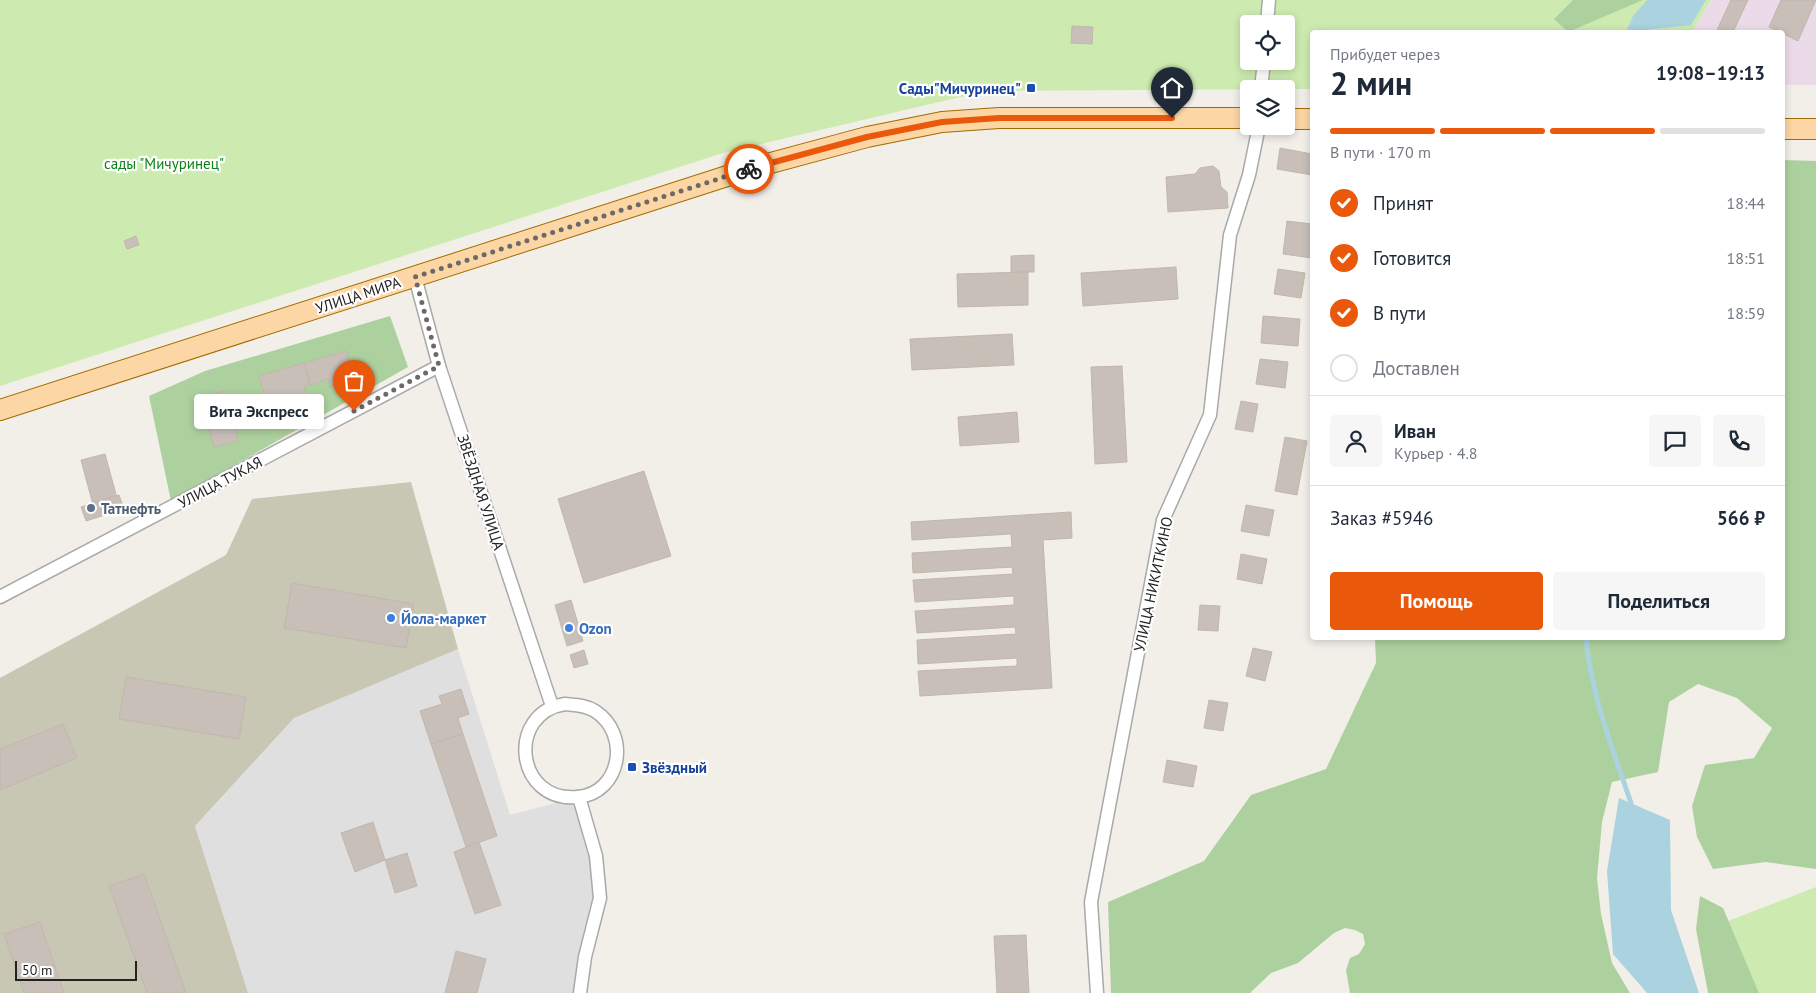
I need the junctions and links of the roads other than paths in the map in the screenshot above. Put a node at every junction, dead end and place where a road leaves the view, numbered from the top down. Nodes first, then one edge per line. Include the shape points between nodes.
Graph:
1 (1269, 0) edge
2 (1268, 15) edge
3 (1240, 118) edge
4 (1295, 119) edge
5 (1310, 119) edge
6 (1785, 129) edge
7 (1816, 129) edge
8 (1256, 135) edge
9 (415, 277) junction
10 (439, 366) junction
11 (0, 410) edge
12 (0, 597) edge
13 (552, 706) junction
14 (579, 797) junction
15 (580, 993) edge
16 (1097, 993) edge

1 - 2 street
3 - 9 main road, УЛИЦА МИРА via 999,118 942,122 867,137 752,168
4 - 5 main road
6 - 7 main road
8 - 16 street, УЛИЦА НИКИТКИНО via 1249,175 1230,235 1210,414 1164,520 1091,902
9 - 10 street, ЗВЁЗДНАЯ УЛИЦА
9 - 11 main road, УЛИЦА МИРА
10 - 12 street, УЛИЦА ТУКАЯ
10 - 13 street, ЗВЁЗДНАЯ УЛИЦА
13 - 14 street via 529,730 525,745 526,761 530,773 549,792
13 - 14 street via 573,704 593,710 605,718 614,731 616,763 610,777 601,786
14 - 15 street via 596,856 600,898 585,957

